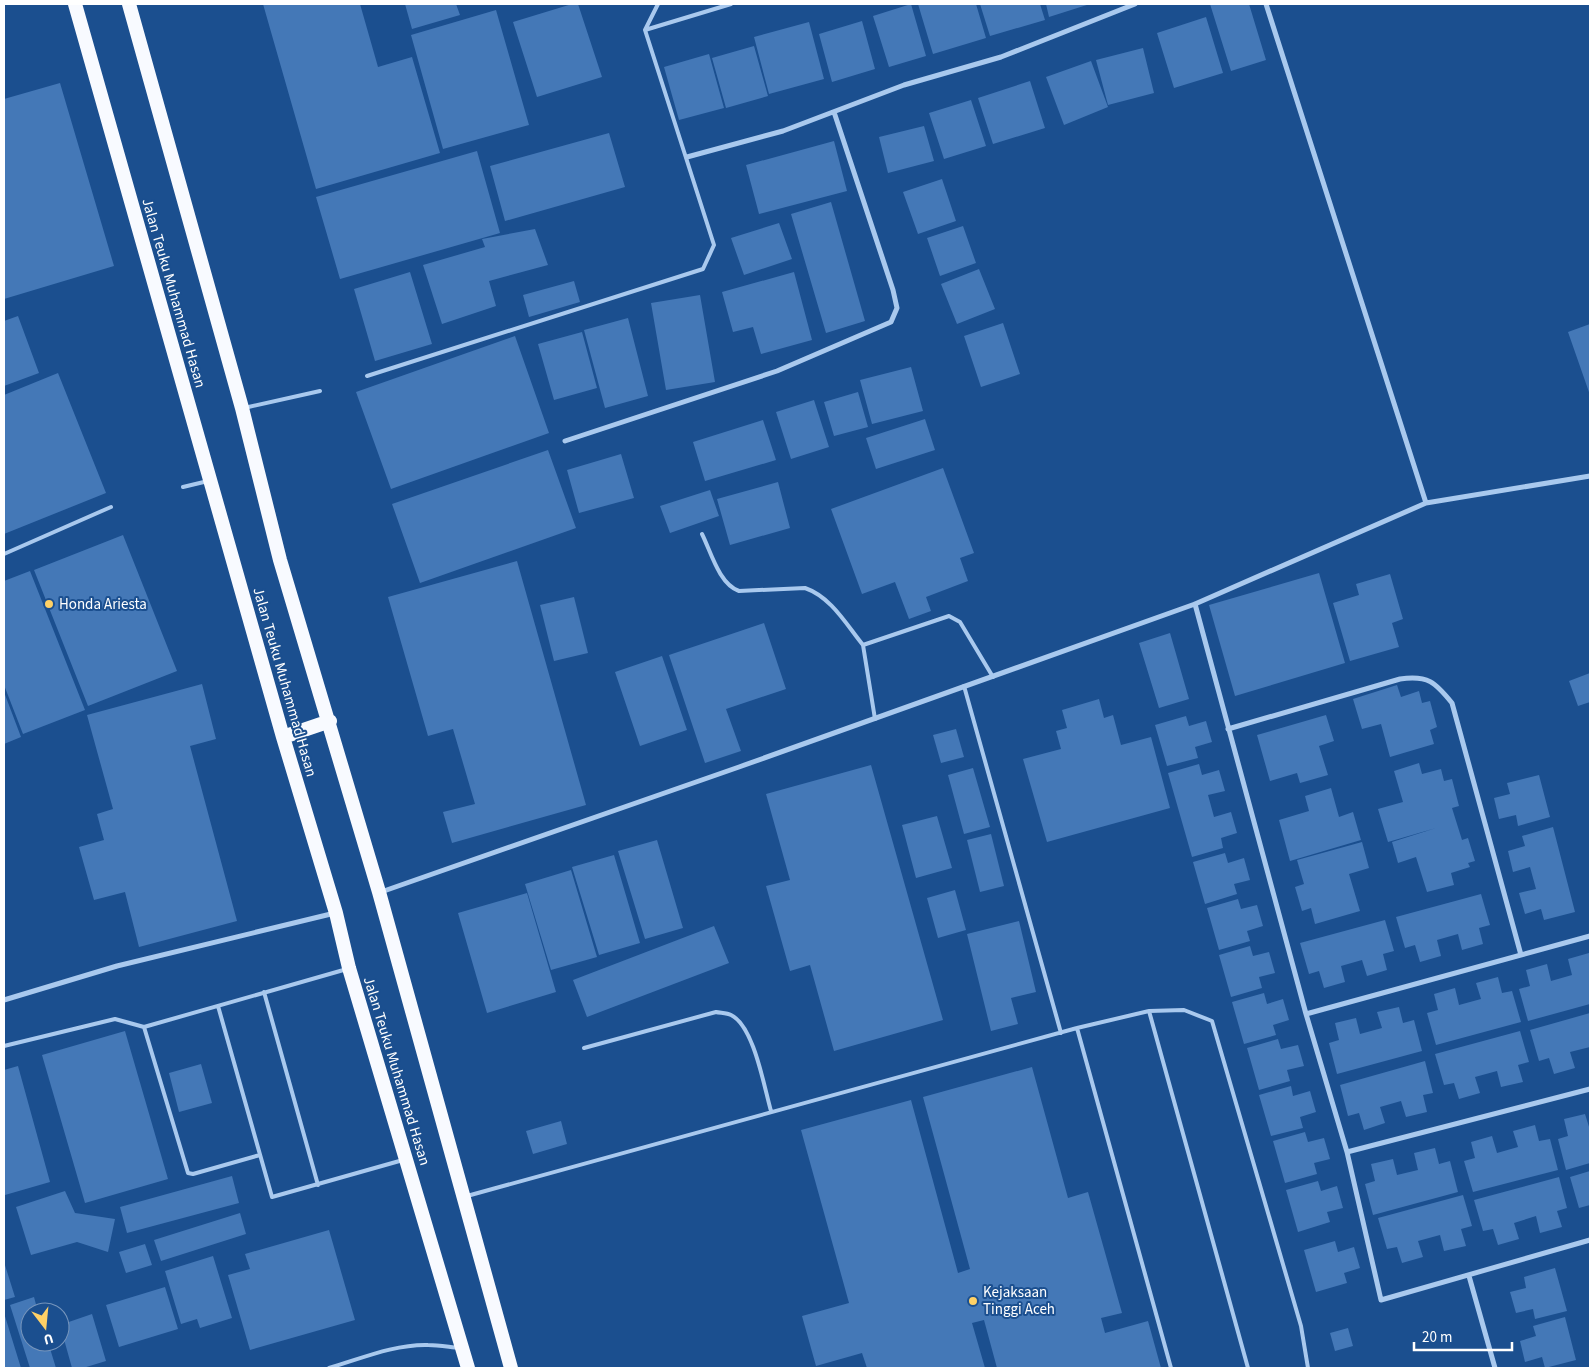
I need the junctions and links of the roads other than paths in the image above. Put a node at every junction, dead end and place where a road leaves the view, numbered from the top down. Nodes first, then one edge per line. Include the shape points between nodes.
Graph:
1 (75, 4) edge
2 (129, 4) edge
3 (658, 4) edge
4 (732, 4) edge
5 (1134, 4) edge
6 (1266, 4) edge
7 (645, 30) junction
8 (834, 112) junction
9 (687, 157) junction
10 (367, 376) dead end
11 (320, 391) dead end
12 (242, 408) junction
13 (565, 441) dead end
14 (1590, 476) edge
15 (210, 480) junction
16 (183, 487) dead end
17 (1426, 504) junction
18 (111, 507) dead end
19 (702, 534) dead end
20 (4, 554) edge
21 (1195, 604) junction
22 (863, 645) junction
23 (992, 677) junction
24 (964, 686) junction
25 (875, 719) junction
26 (330, 721) junction
27 (1228, 729) junction
28 (283, 737) junction
29 (379, 892) junction
30 (336, 913) junction
31 (1590, 936) edge
32 (1520, 955) junction
33 (349, 968) junction
34 (264, 992) junction
35 (4, 1000) edge
36 (218, 1006) junction
37 (1149, 1011) junction
38 (1306, 1014) junction
39 (144, 1027) junction
40 (1077, 1028) junction
41 (1061, 1033) junction
42 (4, 1046) edge
43 (584, 1048) dead end
44 (1590, 1089) edge
45 (771, 1111) junction
46 (1346, 1152) junction
47 (260, 1154) junction
48 (406, 1160) junction
49 (318, 1185) junction
50 (463, 1197) junction
51 (1590, 1240) edge
52 (1469, 1276) junction
53 (462, 1348) junction
54 (329, 1368) edge
55 (468, 1368) edge
56 (511, 1368) edge
57 (1170, 1368) edge
58 (1248, 1368) edge
59 (1308, 1368) edge
60 (1495, 1368) edge

1 - 15 highway, Jalan Teuku Muhammad Hasan
2 - 12 highway, Jalan Teuku Muhammad Hasan
3 - 7 lane
4 - 7 lane
5 - 8 street via 1001,57 904,85
6 - 17 street
7 - 9 lane
8 - 9 street via 784,131
8 - 13 street via 893,290 897,308 891,322 777,370
9 - 10 lane via 714,245 703,269
11 - 12 lane
12 - 26 highway, Jalan Teuku Muhammad Hasan via 280,560
14 - 17 street
15 - 16 lane
15 - 28 highway, Jalan Teuku Muhammad Hasan
17 - 21 street
18 - 20 lane
19 - 22 lane via 724,580 733,589 813,590 826,599
21 - 23 street
21 - 27 street
22 - 23 lane via 949,616 960,622
22 - 25 lane
23 - 24 street
24 - 25 street
24 - 41 lane
25 - 29 street
26 - 28 highway
26 - 29 highway, Jalan Teuku Muhammad Hasan
27 - 32 street via 1400,680 1418,677 1437,685 1452,703
27 - 38 street
28 - 30 highway, Jalan Teuku Muhammad Hasan
29 - 50 highway, Jalan Teuku Muhammad Hasan
30 - 33 highway, Jalan Teuku Muhammad Hasan
30 - 35 street via 117,966
31 - 32 street
32 - 38 street
33 - 34 lane
33 - 48 highway, Jalan Teuku Muhammad Hasan
34 - 36 lane
34 - 49 lane
36 - 39 lane
36 - 47 lane
37 - 40 lane
37 - 58 lane
37 - 59 lane via 1184,1010 1212,1020 1301,1326
38 - 46 street
39 - 42 lane via 115,1020
39 - 47 lane via 188,1173
40 - 41 lane
40 - 57 lane
41 - 45 lane
43 - 45 lane via 716,1012 731,1014 744,1026 751,1042
44 - 46 street
45 - 50 lane
46 - 52 street via 1381,1300
47 - 49 lane via 272,1198
48 - 49 lane
48 - 53 highway, Jalan Teuku Muhammad Hasan
50 - 56 highway, Jalan Teuku Muhammad Hasan
51 - 52 street
52 - 60 street
53 - 54 lane via 427,1344 382,1352
53 - 55 highway, Jalan Teuku Muhammad Hasan

